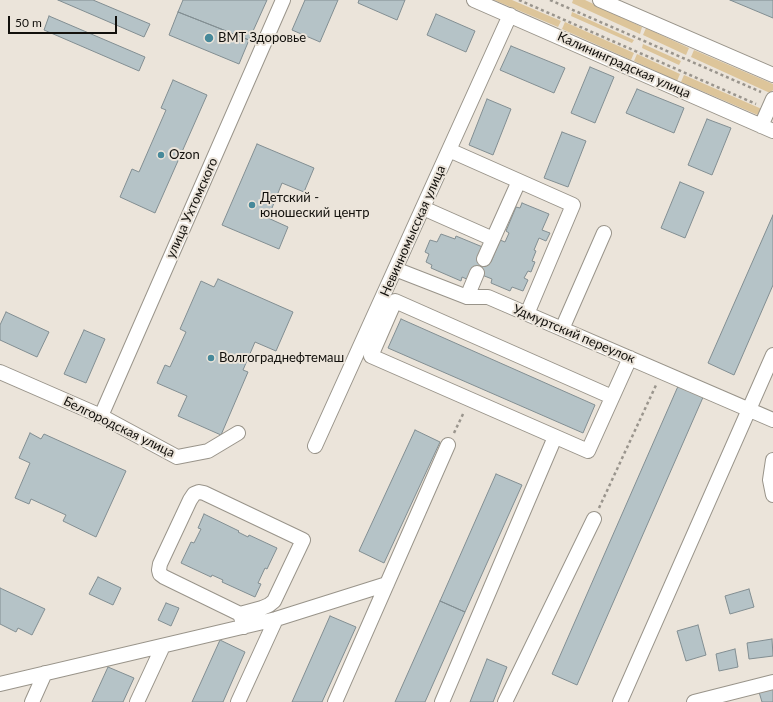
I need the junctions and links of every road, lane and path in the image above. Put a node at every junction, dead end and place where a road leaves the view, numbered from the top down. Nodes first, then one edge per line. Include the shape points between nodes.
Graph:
1 (283, 0) edge
2 (474, 0) edge
3 (518, 0) edge
4 (550, 0) edge
5 (600, 0) edge
6 (510, 15) junction
7 (773, 75) edge
8 (768, 100) edge
9 (767, 129) edge
10 (449, 150) junction
11 (519, 181) junction
12 (423, 208) junction
13 (604, 233) dead end
14 (493, 239) junction
15 (484, 259) dead end
16 (395, 270) junction
17 (477, 273) dead end
18 (467, 297) junction
19 (527, 314) junction
20 (562, 329) junction
21 (773, 355) edge
22 (630, 358) junction
23 (0, 372) edge
24 (662, 372) junction
25 (612, 397) junction
26 (470, 399) junction
27 (750, 410) junction
28 (101, 416) junction
29 (773, 420) edge
30 (238, 433) dead end
31 (555, 437) junction
32 (315, 446) dead end
33 (448, 446) joint
34 (773, 460) edge
35 (773, 495) edge
36 (594, 519) joint
37 (387, 584) junction
38 (276, 619) junction
39 (242, 620) junction
40 (163, 646) junction
41 (45, 673) junction
42 (773, 682) edge
43 (0, 684) edge
44 (32, 702) edge
45 (138, 702) edge
46 (238, 702) edge
47 (335, 702) edge
48 (442, 702) edge
49 (505, 702) edge
50 (620, 702) edge
51 (694, 702) edge

1 - 28 street, улица Ухтомского
2 - 6 street, Калининградская улица
3 - 8 path
4 - 8 path
5 - 7 street
6 - 9 street, Калининградская улица
6 - 10 street, Невинномысская улица
8 - 9 street
10 - 11 street
10 - 12 street, Невинномысская улица
11 - 14 street
11 - 19 street via 573,205
12 - 14 street
12 - 16 street, Невинномысская улица
13 - 20 street
14 - 15 street
16 - 18 street, Удмуртский переулок
16 - 32 street, Невинномысская улица
17 - 18 street
18 - 19 street, Удмуртский переулок via 488,297
19 - 20 street, Удмуртский переулок
20 - 22 street, Удмуртский переулок
21 - 27 street
22 - 24 street, Удмуртский переулок
22 - 25 street
23 - 28 street, Белгородская улица
24 - 27 street, Удмуртский переулок
24 - 36 path
25 - 26 street via 395,301 371,356
25 - 31 street via 588,451
26 - 31 street
26 - 33 path
27 - 29 street, Удмуртский переулок
27 - 50 street
28 - 30 street, Белгородская улица via 177,457 208,451
31 - 48 street
33 - 37 street
34 - 35 street via 770,480
36 - 49 street
37 - 38 street
37 - 47 street
38 - 39 street
38 - 46 street
39 - 39 street via 160,574 160,564 187,507 194,494 199,492 303,540 274,601
39 - 40 street
40 - 41 street
40 - 45 street
41 - 43 street
41 - 44 street
42 - 51 street

